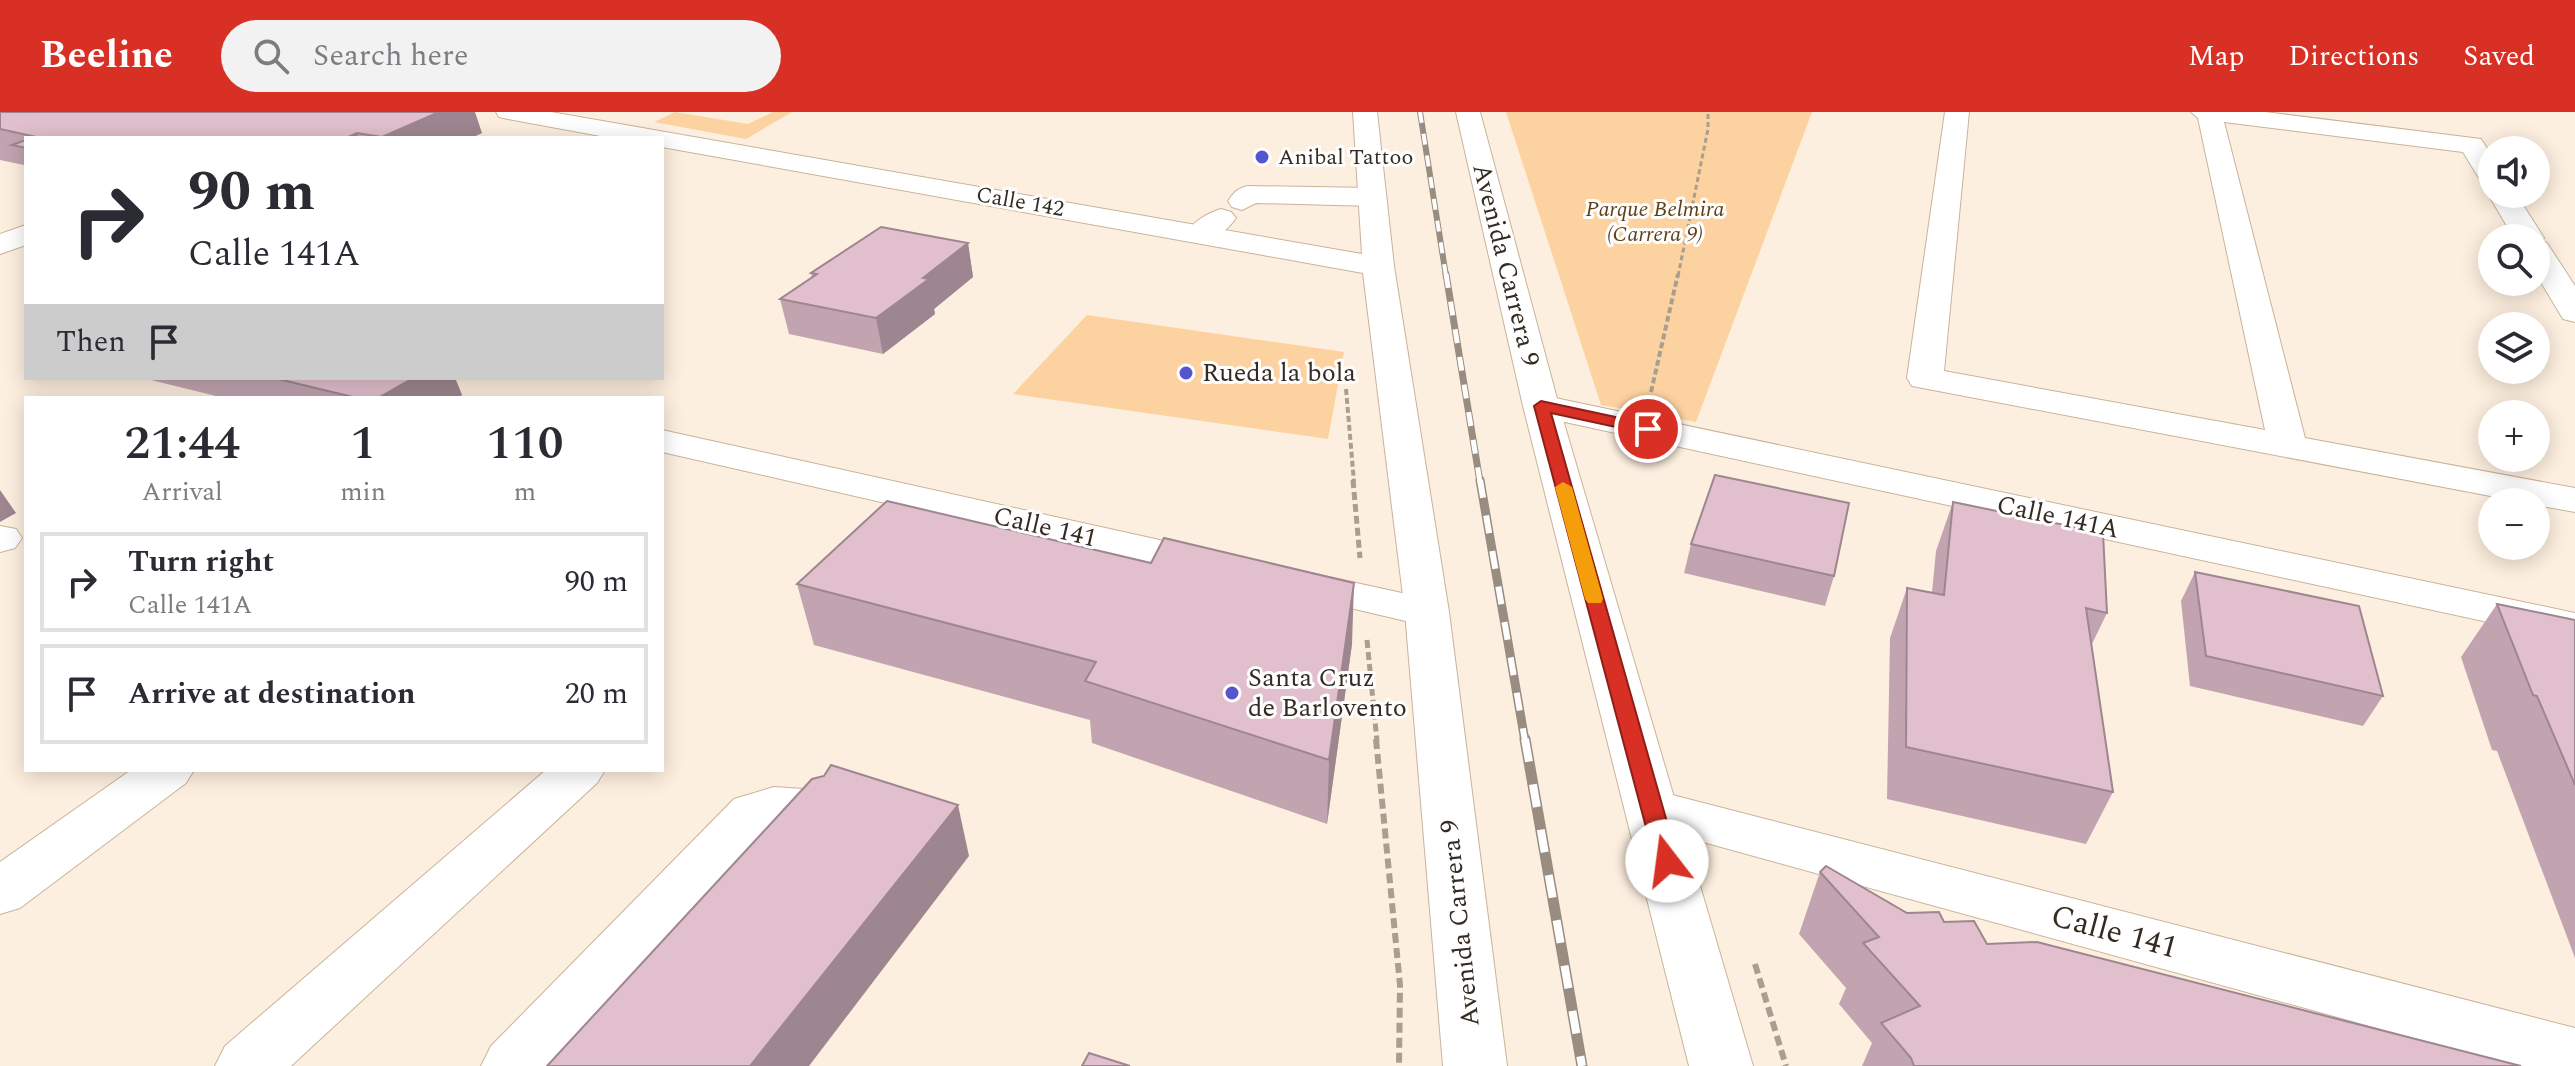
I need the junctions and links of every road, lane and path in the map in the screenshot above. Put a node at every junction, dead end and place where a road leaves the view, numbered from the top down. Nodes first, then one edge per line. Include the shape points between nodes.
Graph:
1 (508, 112) edge
2 (1365, 112) edge
3 (1468, 112) edge
4 (1708, 112) edge
5 (1957, 112) edge
6 (2203, 112) edge
7 (2209, 113) edge
8 (644, 136) edge
9 (664, 139) edge
10 (2478, 155) edge
11 (1372, 197) junction
12 (1221, 218) junction
13 (24, 235) edge
14 (0, 245) edge
15 (1378, 266) junction
16 (2550, 272) edge
17 (2575, 312) edge
18 (1541, 406) junction
19 (1641, 427) junction
20 (664, 441) edge
21 (2288, 446) junction
22 (2575, 500) edge
23 (1427, 612) junction
24 (2575, 627) edge
25 (165, 772) edge
26 (577, 772) edge
27 (1653, 809) junction
28 (819, 810) edge
29 (0, 892) edge
30 (2575, 1055) edge
31 (247, 1066) edge
32 (513, 1066) edge
33 (1475, 1066) edge
34 (1721, 1066) edge

1 - 8 main road
2 - 11 main road, Avenida Carrera 9
3 - 18 main road, Avenida Carrera 9
4 - 19 path via 1668,325
5 - 21 main road via 1925,378
6 - 7 main road
7 - 10 main road via 2472,145
7 - 21 main road
9 - 12 main road, Calle 142
11 - 12 main road via 1248,194
11 - 15 main road, Avenida Carrera 9
12 - 15 main road, Calle 142
13 - 14 main road
15 - 23 main road, Avenida Carrera 9
16 - 17 main road
18 - 19 main road, Calle 141A
18 - 27 main road, Avenida Carrera 9
19 - 24 main road, Calle 141A
20 - 23 main road, Calle 141
21 - 22 main road
23 - 33 main road, Avenida Carrera 9
25 - 29 main road
26 - 31 main road
27 - 30 main road, Calle 141
27 - 34 main road, Avenida Carrera 9
28 - 32 main road via 774,806 753,813

